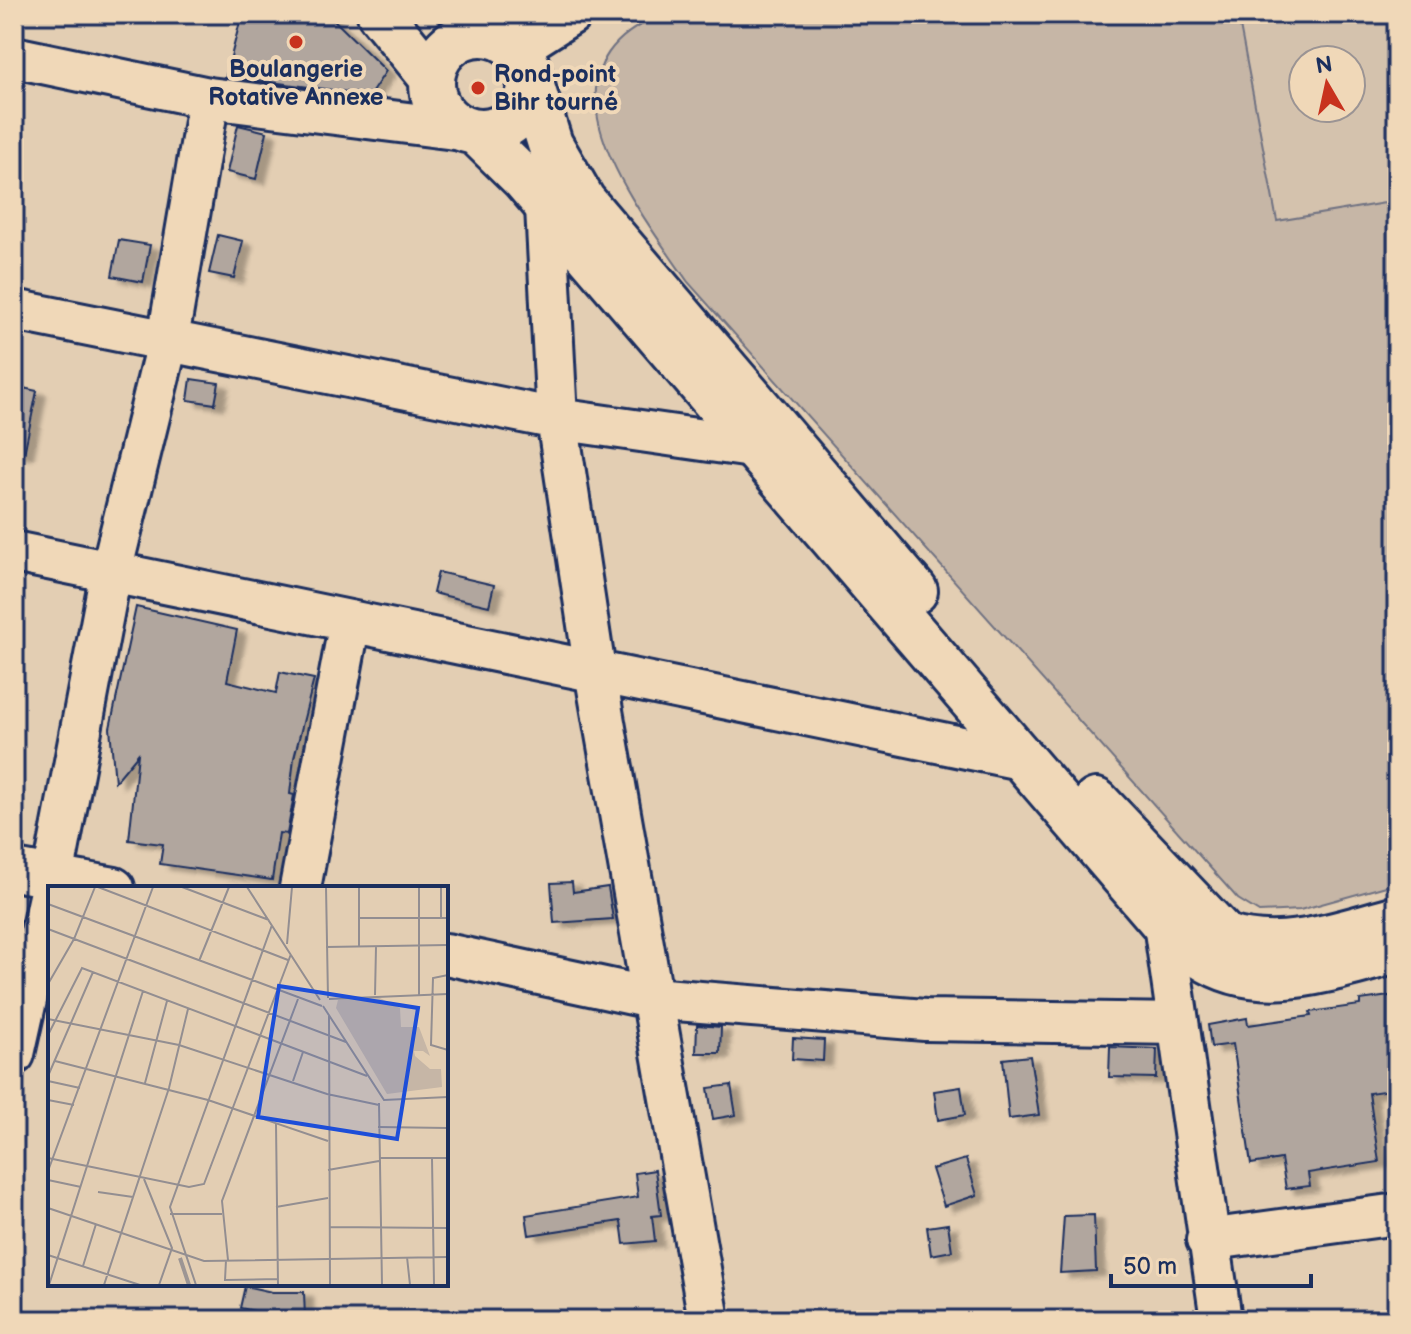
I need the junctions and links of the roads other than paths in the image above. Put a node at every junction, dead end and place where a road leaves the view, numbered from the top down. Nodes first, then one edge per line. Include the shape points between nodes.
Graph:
1 (380, 14) edge
2 (571, 14) edge
3 (458, 26) edge
4 (518, 47) edge
5 (14, 57) edge
6 (432, 78) junction
7 (209, 98) junction
8 (470, 131) junction
9 (546, 207) junction
10 (14, 310) edge
11 (168, 339) junction
12 (557, 419) junction
13 (752, 447) junction
14 (14, 552) edge
15 (111, 572) junction
16 (350, 621) junction
17 (595, 671) junction
18 (1020, 759) junction
19 (14, 870) edge
20 (51, 886) edge
21 (300, 886) edge
22 (48, 900) edge
23 (1397, 918) edge
24 (1164, 924) junction
25 (1397, 951) edge
26 (448, 954) edge
27 (651, 998) junction
28 (1178, 1024) junction
29 (14, 1054) edge
30 (1397, 1214) edge
31 (1207, 1240) junction
32 (709, 1320) edge
33 (1221, 1320) edge

1 - 6 main road
2 - 4 street
3 - 4 main road
3 - 6 main road
4 - 8 main road via 525,107 504,127
4 - 23 main road via 550,144 583,201 1040,741 1204,919 1225,937 1283,947
5 - 7 street
6 - 8 main road via 438,109
7 - 8 street
7 - 11 street
8 - 9 main road
9 - 12 street
9 - 13 main road
10 - 11 street
11 - 12 street
11 - 15 street
12 - 13 street
12 - 17 street
13 - 18 main road
14 - 15 street
15 - 16 street
15 - 20 street
16 - 17 street
16 - 21 street
17 - 18 street
17 - 27 street
18 - 24 main road
19 - 20 street
22 - 29 street
24 - 25 main road via 1201,956 1252,977 1283,979
24 - 28 street
26 - 27 street
27 - 28 street via 925,1020
27 - 32 street
28 - 31 street
30 - 31 street
31 - 33 street

